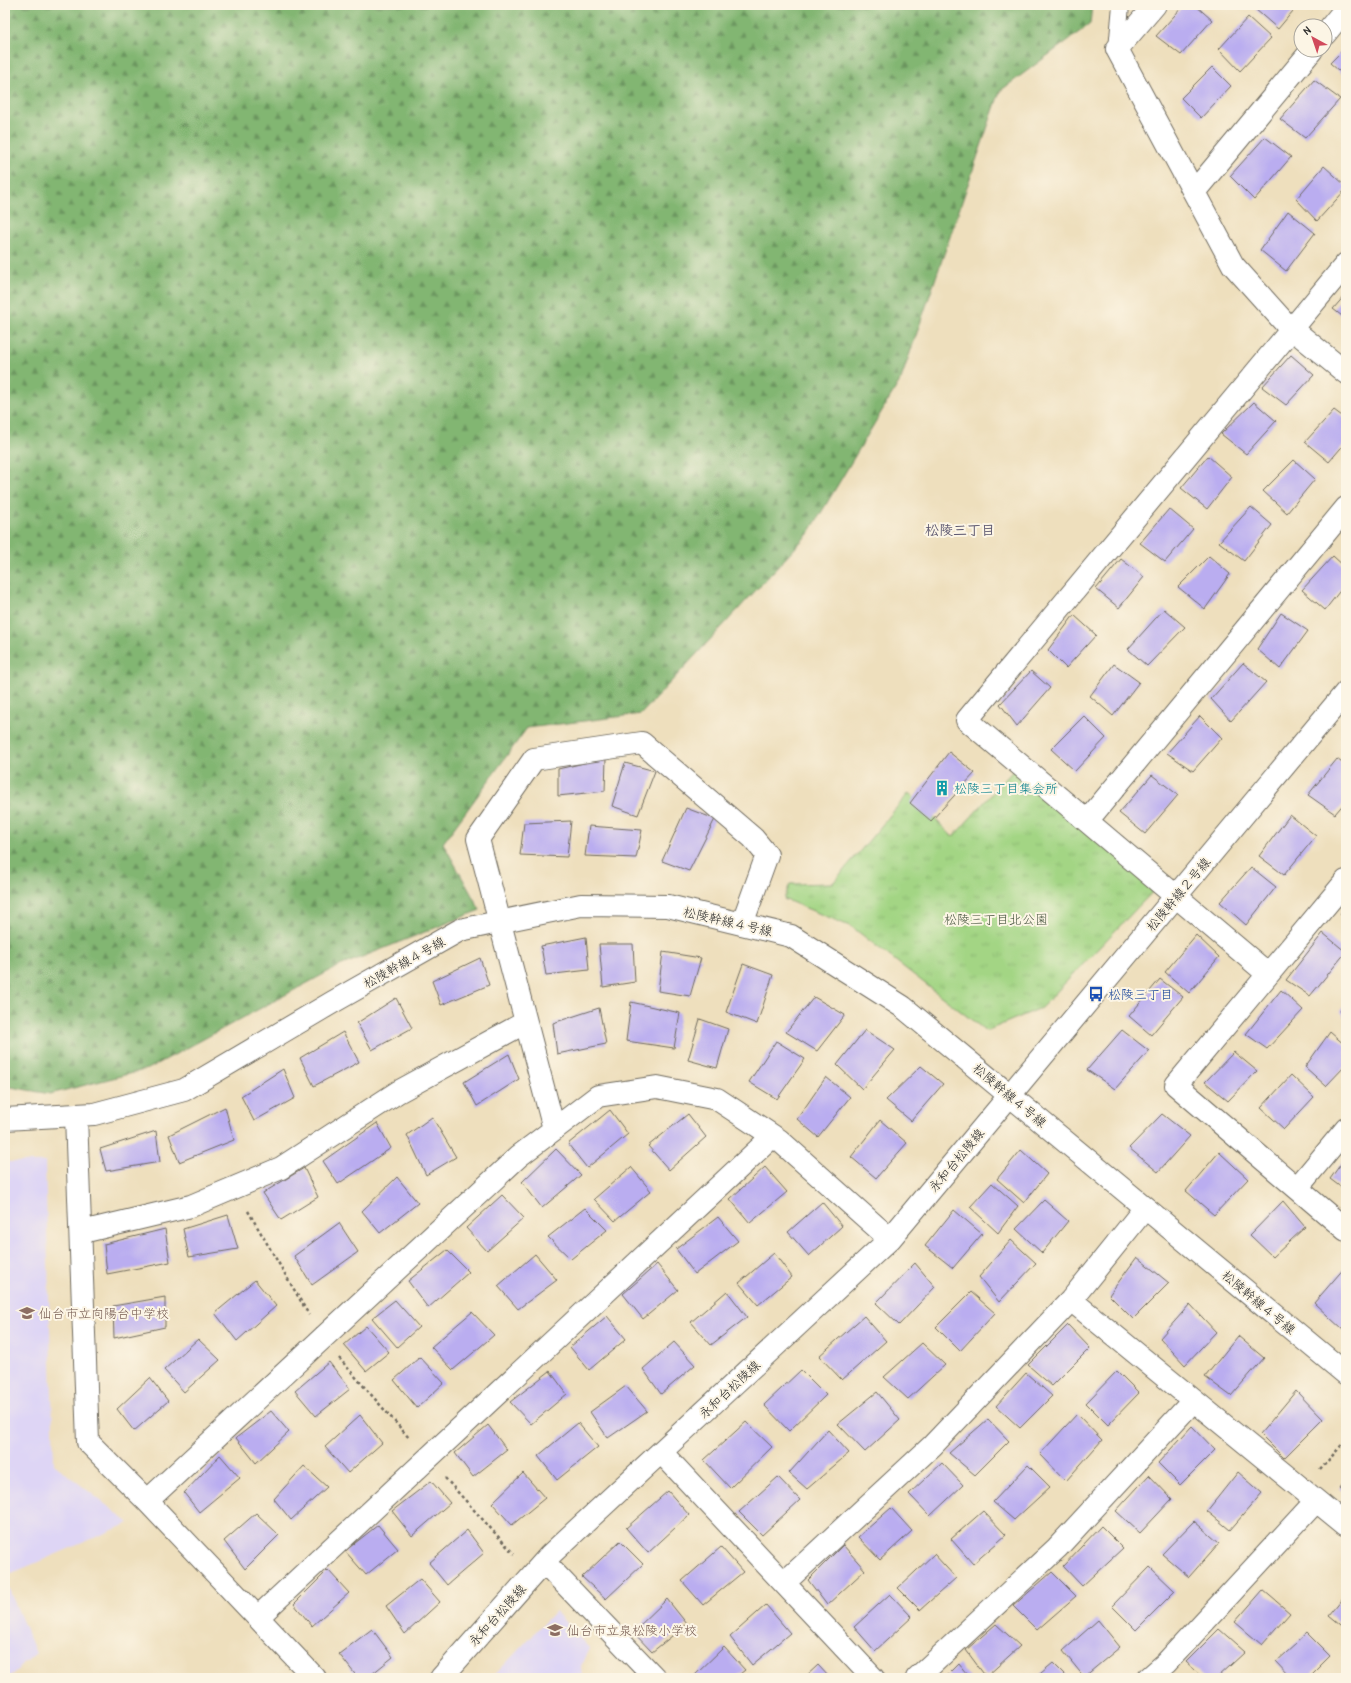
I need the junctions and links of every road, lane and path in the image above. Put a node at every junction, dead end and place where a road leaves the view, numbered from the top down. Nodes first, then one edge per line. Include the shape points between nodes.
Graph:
1 (1121, 5) edge
2 (1155, 5) edge
3 (1346, 8) edge
4 (1333, 24) edge
5 (1117, 49) junction
6 (1305, 58) edge
7 (1194, 192) junction
8 (1346, 264) edge
9 (1292, 329) junction
10 (1346, 373) edge
11 (1346, 508) edge
12 (1346, 692) edge
13 (1087, 821) junction
14 (1346, 881) edge
15 (1176, 896) junction
16 (499, 922) junction
17 (742, 924) junction
18 (1268, 974) junction
19 (526, 1022) junction
20 (1010, 1095) junction
21 (76, 1116) junction
22 (5, 1119) edge
23 (554, 1129) junction
24 (1346, 1129) edge
25 (772, 1136) junction
26 (234, 1188) junction
27 (1297, 1188) junction
28 (1145, 1208) junction
29 (1346, 1230) edge
30 (82, 1232) junction
31 (890, 1239) junction
32 (1071, 1300) junction
33 (322, 1339) junction
34 (1346, 1374) edge
35 (1193, 1400) junction
36 (1346, 1440) edge
37 (661, 1452) junction
38 (428, 1458) junction
39 (1309, 1495) junction
40 (147, 1501) junction
41 (1346, 1525) edge
42 (538, 1568) junction
43 (784, 1583) junction
44 (258, 1618) junction
45 (315, 1678) edge
46 (441, 1678) edge
47 (656, 1678) edge
48 (873, 1678) edge
49 (917, 1678) edge
50 (1149, 1678) edge

1 - 5 lane
2 - 5 street
3 - 4 street
5 - 7 street
6 - 7 street
7 - 9 street via 1233,265
8 - 9 street
9 - 10 street
9 - 13 street via 967,720
11 - 13 street
12 - 15 street, 松陵幹線２号線
13 - 15 street
14 - 18 street
15 - 18 street
15 - 20 street, 松陵幹線２号線
16 - 17 street, 松陵幹線４号線 via 581,905 668,906
16 - 17 street via 478,839 534,759 642,743 753,838 767,855
16 - 19 street
16 - 21 street, 松陵幹線４号線 via 460,930 184,1090 94,1114
17 - 20 street, 松陵幹線４号線 via 790,936 903,1007
18 - 27 street via 1176,1085
19 - 23 street
19 - 26 street via 398,1092 281,1168
20 - 28 street, 松陵幹線４号線
20 - 31 street, 永和台松陵線
21 - 22 street, 松陵幹線４号線
21 - 30 street
23 - 25 street via 598,1096 658,1087 717,1099
23 - 33 street via 519,1156
24 - 27 street
25 - 31 street
25 - 38 street
26 - 30 street via 191,1206
26 - 33 path
27 - 29 street
28 - 32 street
28 - 34 street, 松陵幹線４号線
30 - 40 street via 88,1442
31 - 37 street, 永和台松陵線
32 - 35 street
32 - 43 street via 932,1446
33 - 38 path
33 - 40 street
35 - 39 street
35 - 49 street via 1057,1548
36 - 39 path
37 - 42 street, 永和台松陵線
37 - 43 street
38 - 42 path
38 - 44 street
39 - 41 street
39 - 50 street via 1166,1663
40 - 44 street
42 - 46 street, 永和台松陵線
42 - 47 street
43 - 48 street
44 - 45 street

